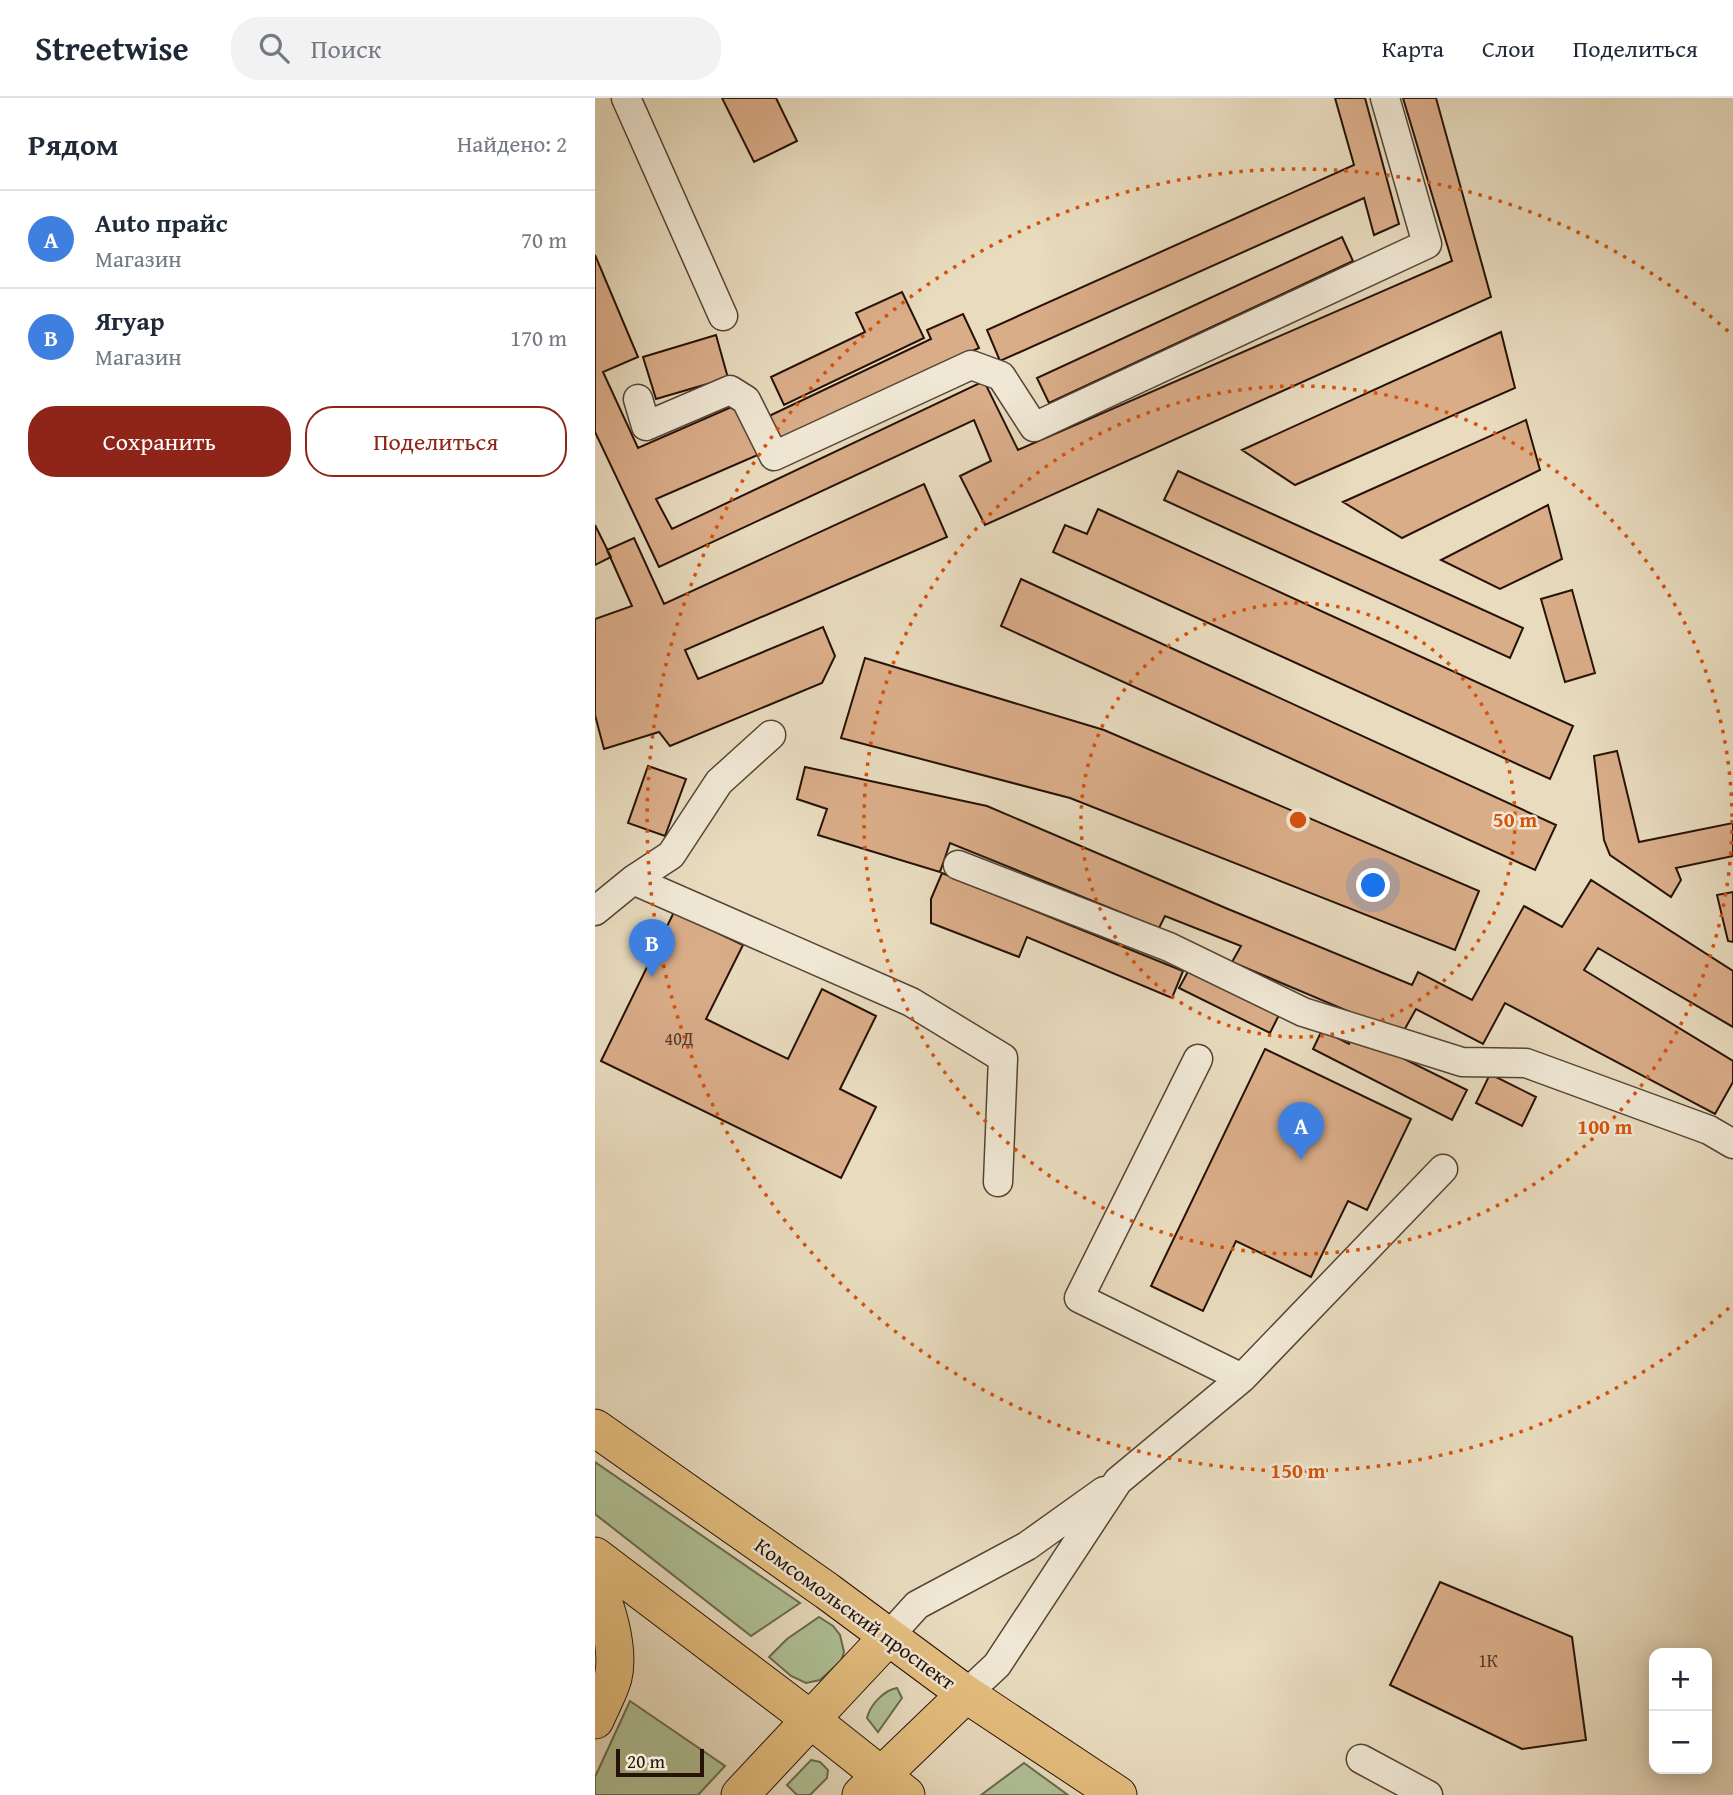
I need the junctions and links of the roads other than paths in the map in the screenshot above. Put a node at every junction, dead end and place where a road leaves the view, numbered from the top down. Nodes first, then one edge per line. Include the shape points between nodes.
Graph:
1 (626, 98) edge
2 (1385, 98) edge
3 (723, 316) dead end
4 (638, 399) dead end
5 (772, 735) dead end
6 (958, 865) dead end
7 (633, 880) junction
8 (595, 911) edge
9 (1198, 1059) dead end
10 (1733, 1144) edge
11 (1443, 1169) dead end
12 (998, 1182) dead end
13 (1242, 1378) junction
14 (595, 1429) edge
15 (1118, 1481) junction
16 (595, 1556) edge
17 (595, 1579) edge
18 (888, 1637) junction
19 (966, 1694) junction
20 (810, 1719) junction
21 (595, 1720) edge
22 (1361, 1759) dead end
23 (883, 1788) edge
24 (740, 1795) edge
25 (1118, 1795) edge
26 (1428, 1795) edge

1 - 3 lane
2 - 4 lane via 1427,244 1034,426 1001,376 971,365 774,456 745,400 730,390 646,426
5 - 7 lane via 719,782 671,855
6 - 10 lane via 1169,947 1303,1012 1462,1062 1526,1063 1709,1130
7 - 8 lane
7 - 12 lane via 911,1002 1003,1058
9 - 13 lane via 1079,1298
11 - 13 lane
13 - 15 lane
14 - 18 main road, Комсомольский проспект
15 - 18 lane via 1027,1546 917,1605
15 - 19 lane via 997,1665
16 - 20 main road
17 - 21 main road via 608,1610 613,1642 613,1676
18 - 19 main road, Комсомольский проспект
18 - 20 main road
19 - 23 main road
19 - 25 main road, Комсомольский проспект
20 - 23 main road
20 - 24 main road
22 - 26 lane

